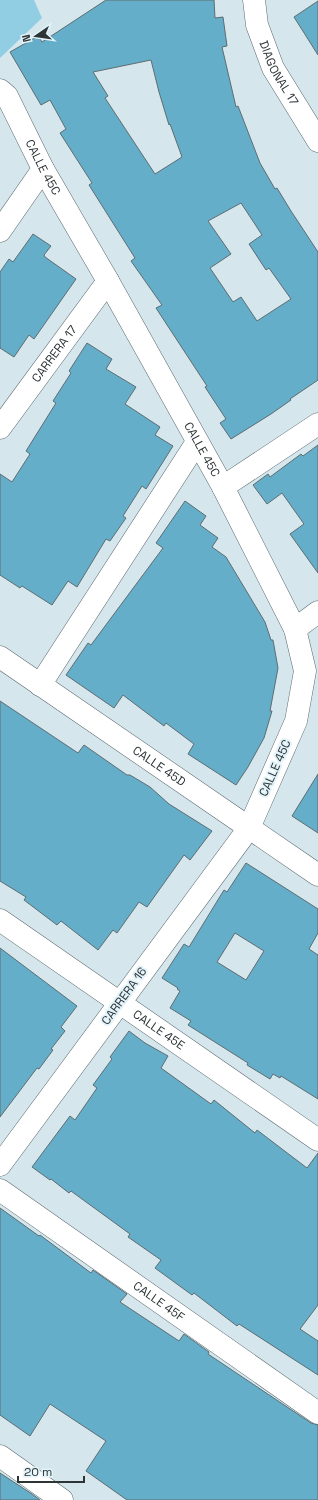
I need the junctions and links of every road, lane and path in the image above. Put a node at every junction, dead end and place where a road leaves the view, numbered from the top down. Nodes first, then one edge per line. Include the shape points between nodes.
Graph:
1 (254, 0) edge
2 (0, 90) edge
3 (318, 141) edge
4 (43, 169) junction
5 (0, 231) edge
6 (108, 281) junction
7 (318, 424) edge
8 (0, 428) edge
9 (197, 442) junction
10 (223, 487) junction
11 (318, 612) edge
12 (295, 629) junction
13 (0, 657) edge
14 (311, 673) edge
15 (40, 685) junction
16 (249, 828) junction
17 (318, 875) edge
18 (0, 920) edge
19 (120, 1002) junction
20 (318, 1140) edge
21 (0, 1165) edge
22 (0, 1190) edge
23 (318, 1412) edge
24 (0, 1456) edge
25 (62, 1500) edge

1 - 3 street, DIAGONAL 17 via 257,25 273,68
2 - 4 street, CALLE 45C via 7,96
4 - 5 street
4 - 6 street, CALLE 45C
6 - 8 street, CARRERA 17
6 - 9 street, CALLE 45C
7 - 10 street
9 - 10 street, CALLE 45C
9 - 15 street
10 - 12 street, CALLE 45C
11 - 12 street
12 - 14 street, CALLE 45C
13 - 15 street, CALLE 45D
14 - 16 street, CALLE 45C via 296,721
15 - 16 street, CALLE 45D
16 - 17 street, CALLE 45D
16 - 19 street, CARRERA 16
18 - 19 street, CALLE 45E
19 - 20 street, CALLE 45E
19 - 21 street, CARRERA 16
22 - 23 street, CALLE 45F
24 - 25 street

